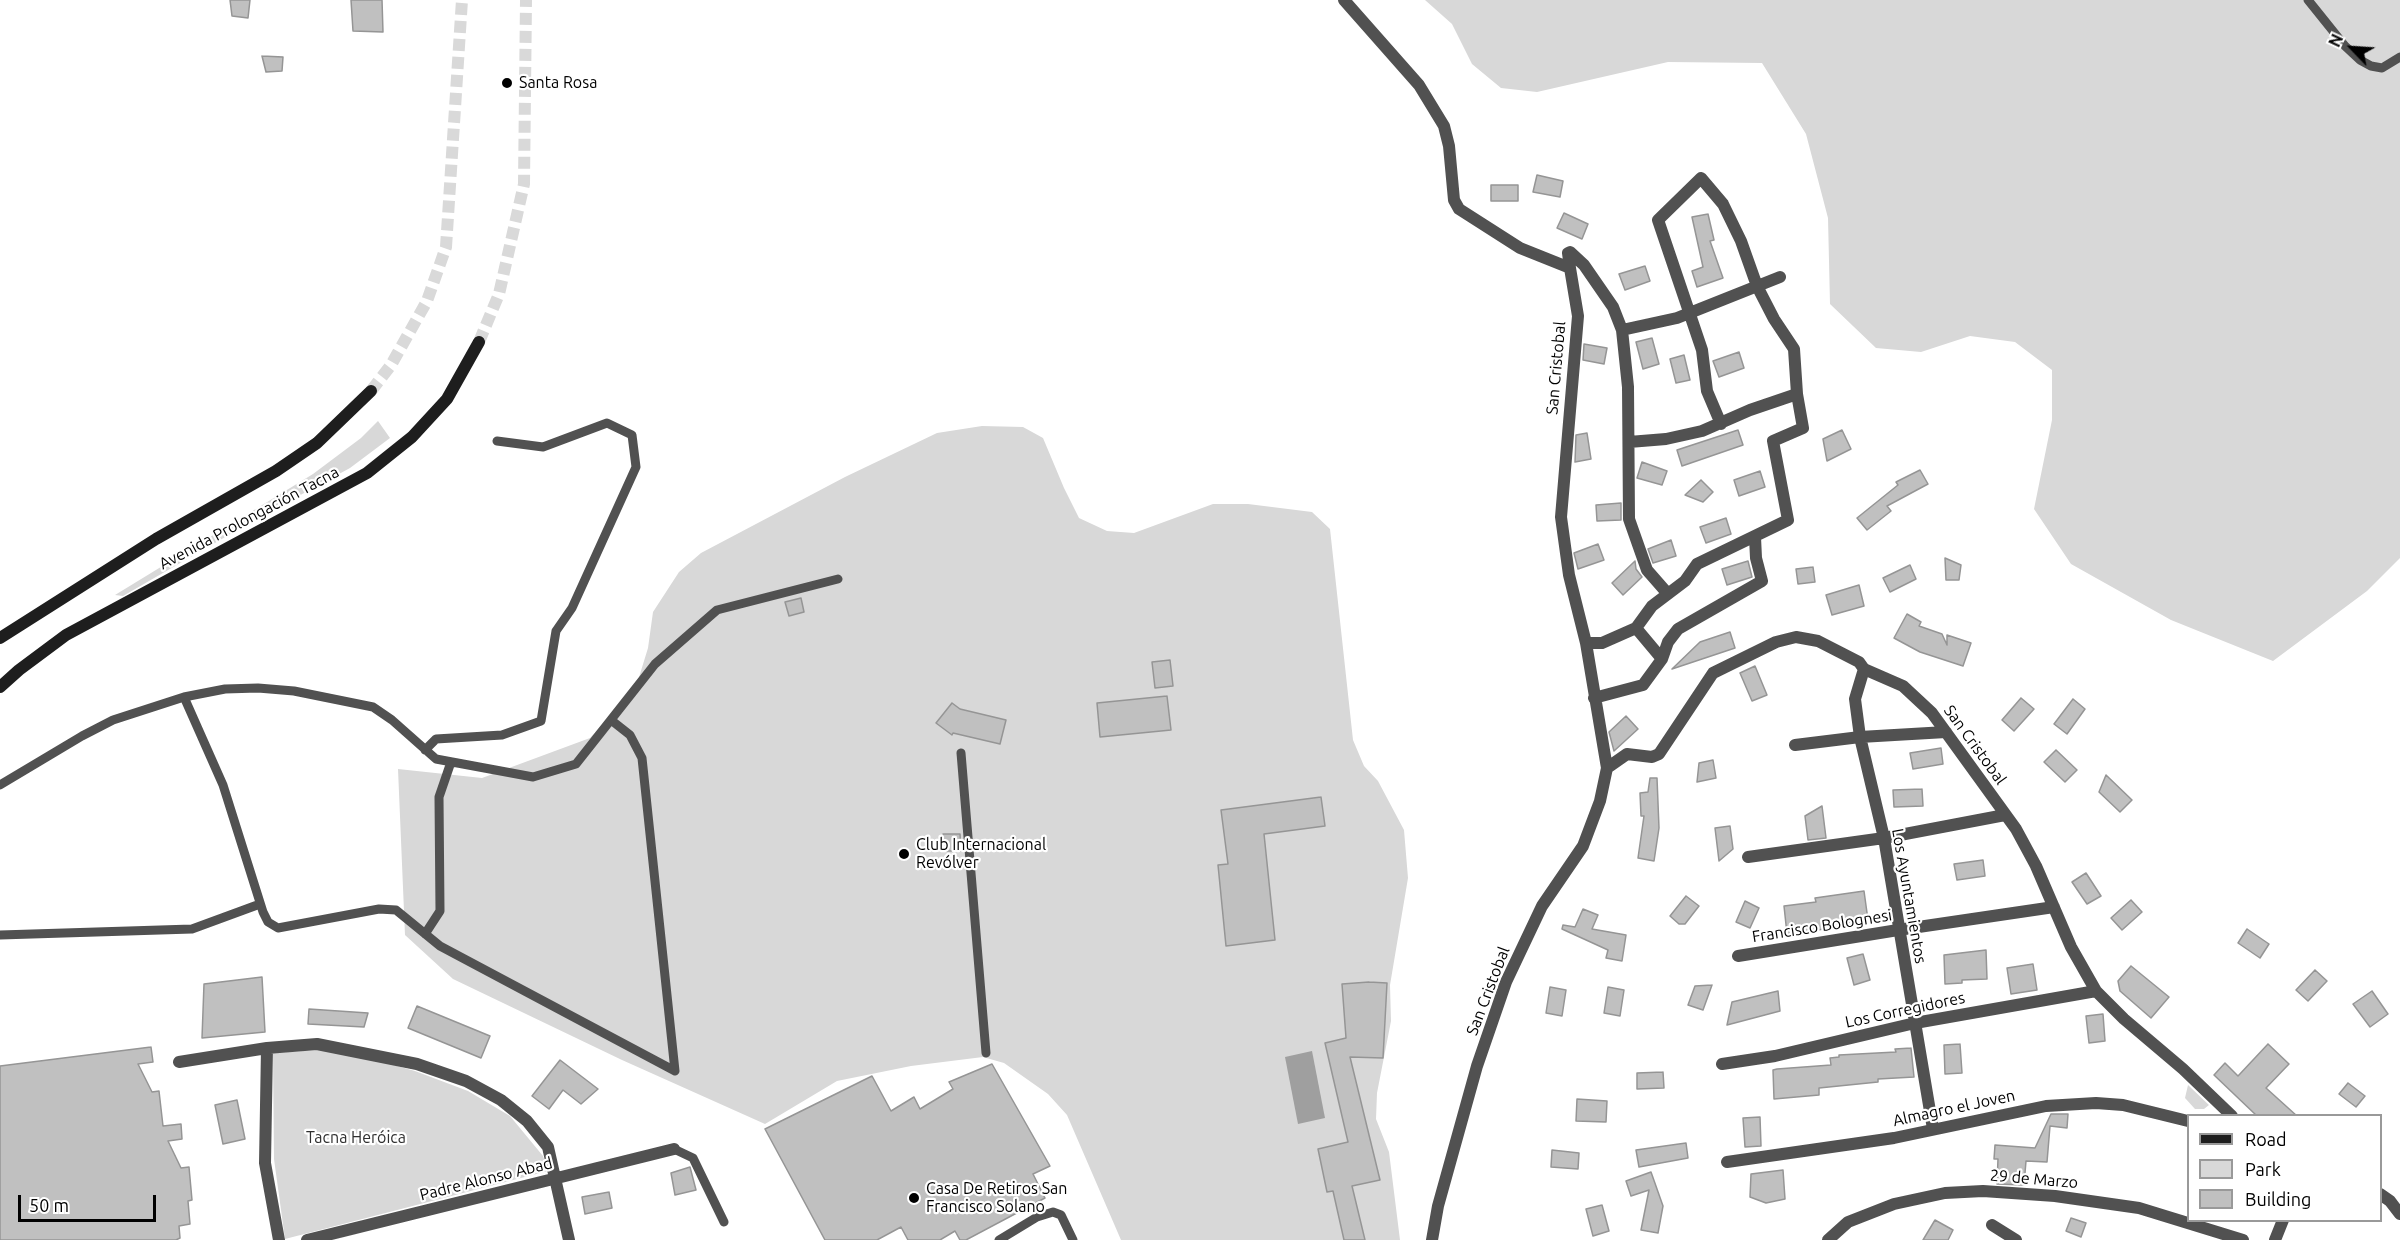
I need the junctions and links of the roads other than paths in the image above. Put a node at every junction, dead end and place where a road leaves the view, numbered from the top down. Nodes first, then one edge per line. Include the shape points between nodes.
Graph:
1 (1344, 0) edge
2 (2308, 0) edge
3 (2400, 57) edge
4 (1570, 268) junction
5 (1780, 277) dead end
6 (1757, 286) junction
7 (1689, 312) junction
8 (1623, 330) junction
9 (479, 342) tunnel mouth
10 (371, 391) tunnel mouth
11 (1797, 394) junction
12 (1721, 424) junction
13 (497, 441) dead end
14 (1629, 442) junction
15 (1755, 537) junction
16 (838, 579) dead end
17 (1668, 594) junction
18 (1636, 628) junction
19 (0, 638) edge
20 (1586, 643) junction
21 (1662, 659) junction
22 (1864, 669) junction
23 (0, 687) edge
24 (184, 697) junction
25 (1594, 698) junction
26 (611, 720) junction
27 (1946, 732) junction
28 (1860, 737) junction
29 (1795, 745) dead end
30 (425, 750) junction
31 (961, 753) dead end
32 (451, 762) junction
33 (1607, 768) junction
34 (0, 785) edge
35 (2005, 815) junction
36 (1884, 838) junction
37 (1748, 857) dead end
38 (260, 904) junction
39 (2054, 907) junction
40 (1898, 930) junction
41 (0, 934) edge
42 (425, 934) junction
43 (1738, 956) dead end
44 (2096, 991) junction
45 (1915, 1023) junction
46 (267, 1048) junction
47 (986, 1053) dead end
48 (180, 1062) dead end
49 (1722, 1064) dead end
50 (2230, 1114) edge
51 (2187, 1121) edge
52 (1933, 1129) junction
53 (674, 1149) joint
54 (1727, 1162) dead end
55 (554, 1180) junction
56 (2382, 1195) edge
57 (2400, 1214) edge
58 (724, 1222) dead end
59 (2283, 1222) edge
60 (1992, 1225) dead end
61 (279, 1240) edge
62 (307, 1240) edge
63 (569, 1240) edge
64 (999, 1240) edge
65 (1073, 1240) edge
66 (1432, 1240) edge
67 (1828, 1240) edge
68 (2016, 1240) edge
69 (2243, 1240) edge
70 (2275, 1240) edge

1 - 4 street via 1419,85 1444,126 1454,200 1459,209 1520,248
2 - 3 lane via 2360,60 2382,68
4 - 8 street via 1570,252 1584,265 1613,307
4 - 20 street, San Cristobal via 1578,316 1561,517 1569,575
5 - 6 street
6 - 7 street
6 - 7 street via 1723,204 1701,178 1658,220
6 - 11 street via 1794,349
7 - 8 street
7 - 12 street via 1702,350 1707,391
8 - 14 street
9 - 23 main road, Avenida Prolongación Tacna via 447,399 412,437 367,473 66,635
10 - 19 main road, Avenida Prolongación Tacna via 317,443 276,471 156,539
11 - 12 street
11 - 15 street via 1803,428 1773,441 1788,520
12 - 14 street via 1666,439
13 - 30 lane via 543,447 607,423 632,435 636,467 572,608 556,631 541,721 502,735 436,739
14 - 17 street via 1629,519 1647,570
15 - 17 street via 1697,564 1685,581
15 - 21 street via 1762,581 1678,628
16 - 26 lane via 717,610 655,664
17 - 18 street via 1652,606
18 - 20 street via 1602,643
18 - 21 street
20 - 25 street, San Cristobal
21 - 25 street via 1643,685
22 - 27 street, San Cristobal via 1903,686
22 - 28 street, Los Ayuntamientos via 1856,699
22 - 33 street, San Cristobal via 1859,662 1808,638 1776,642 1713,673 1659,754 1627,754
24 - 30 lane via 258,688 348,700 373,707
24 - 34 lane via 113,720
24 - 38 lane via 223,785
25 - 33 street, San Cristobal
26 - 32 lane via 576,764 533,777
26 - 42 lane via 630,735 642,758 675,1071 440,946
27 - 28 street
27 - 35 street, San Cristobal
28 - 29 street
28 - 36 street, Los Ayuntamientos
30 - 32 lane via 436,759
31 - 47 lane
32 - 42 lane via 439,797 440,911
33 - 66 street, San Cristobal via 1600,801 1583,846 1542,906 1506,982 1477,1065
35 - 36 street
35 - 39 street, San Cristobal
36 - 37 street
36 - 40 street, Los Ayuntamientos
38 - 41 lane via 192,929
38 - 42 lane via 268,922 278,928 379,909 396,910
39 - 40 street, Francisco Bolognesi
39 - 44 street, San Cristobal
40 - 43 street, Francisco Bolognesi
40 - 45 street, Los Ayuntamientos
44 - 45 street, Los Corregidores
44 - 50 street, San Cristobal
45 - 49 street, Los Corregidores via 1775,1056
45 - 52 street, Los Ayuntamientos
46 - 48 street
46 - 55 street via 317,1044 417,1064 466,1081 501,1100 527,1121 548,1148
46 - 61 street via 266,1162
51 - 52 street, Almagro el Joven via 2123,1105 2079,1104 2026,1109
52 - 54 street, Almagro el Joven
53 - 55 street, Padre Alonso Abad
53 - 58 lane via 693,1158
55 - 62 street, Padre Alonso Abad
55 - 63 street
56 - 57 street
59 - 70 street
60 - 68 street
64 - 65 lane via 1053,1212 1061,1215
67 - 69 street, 29 de Marzo via 1848,1222 1894,1204 1945,1193 1983,1191 2139,1208

